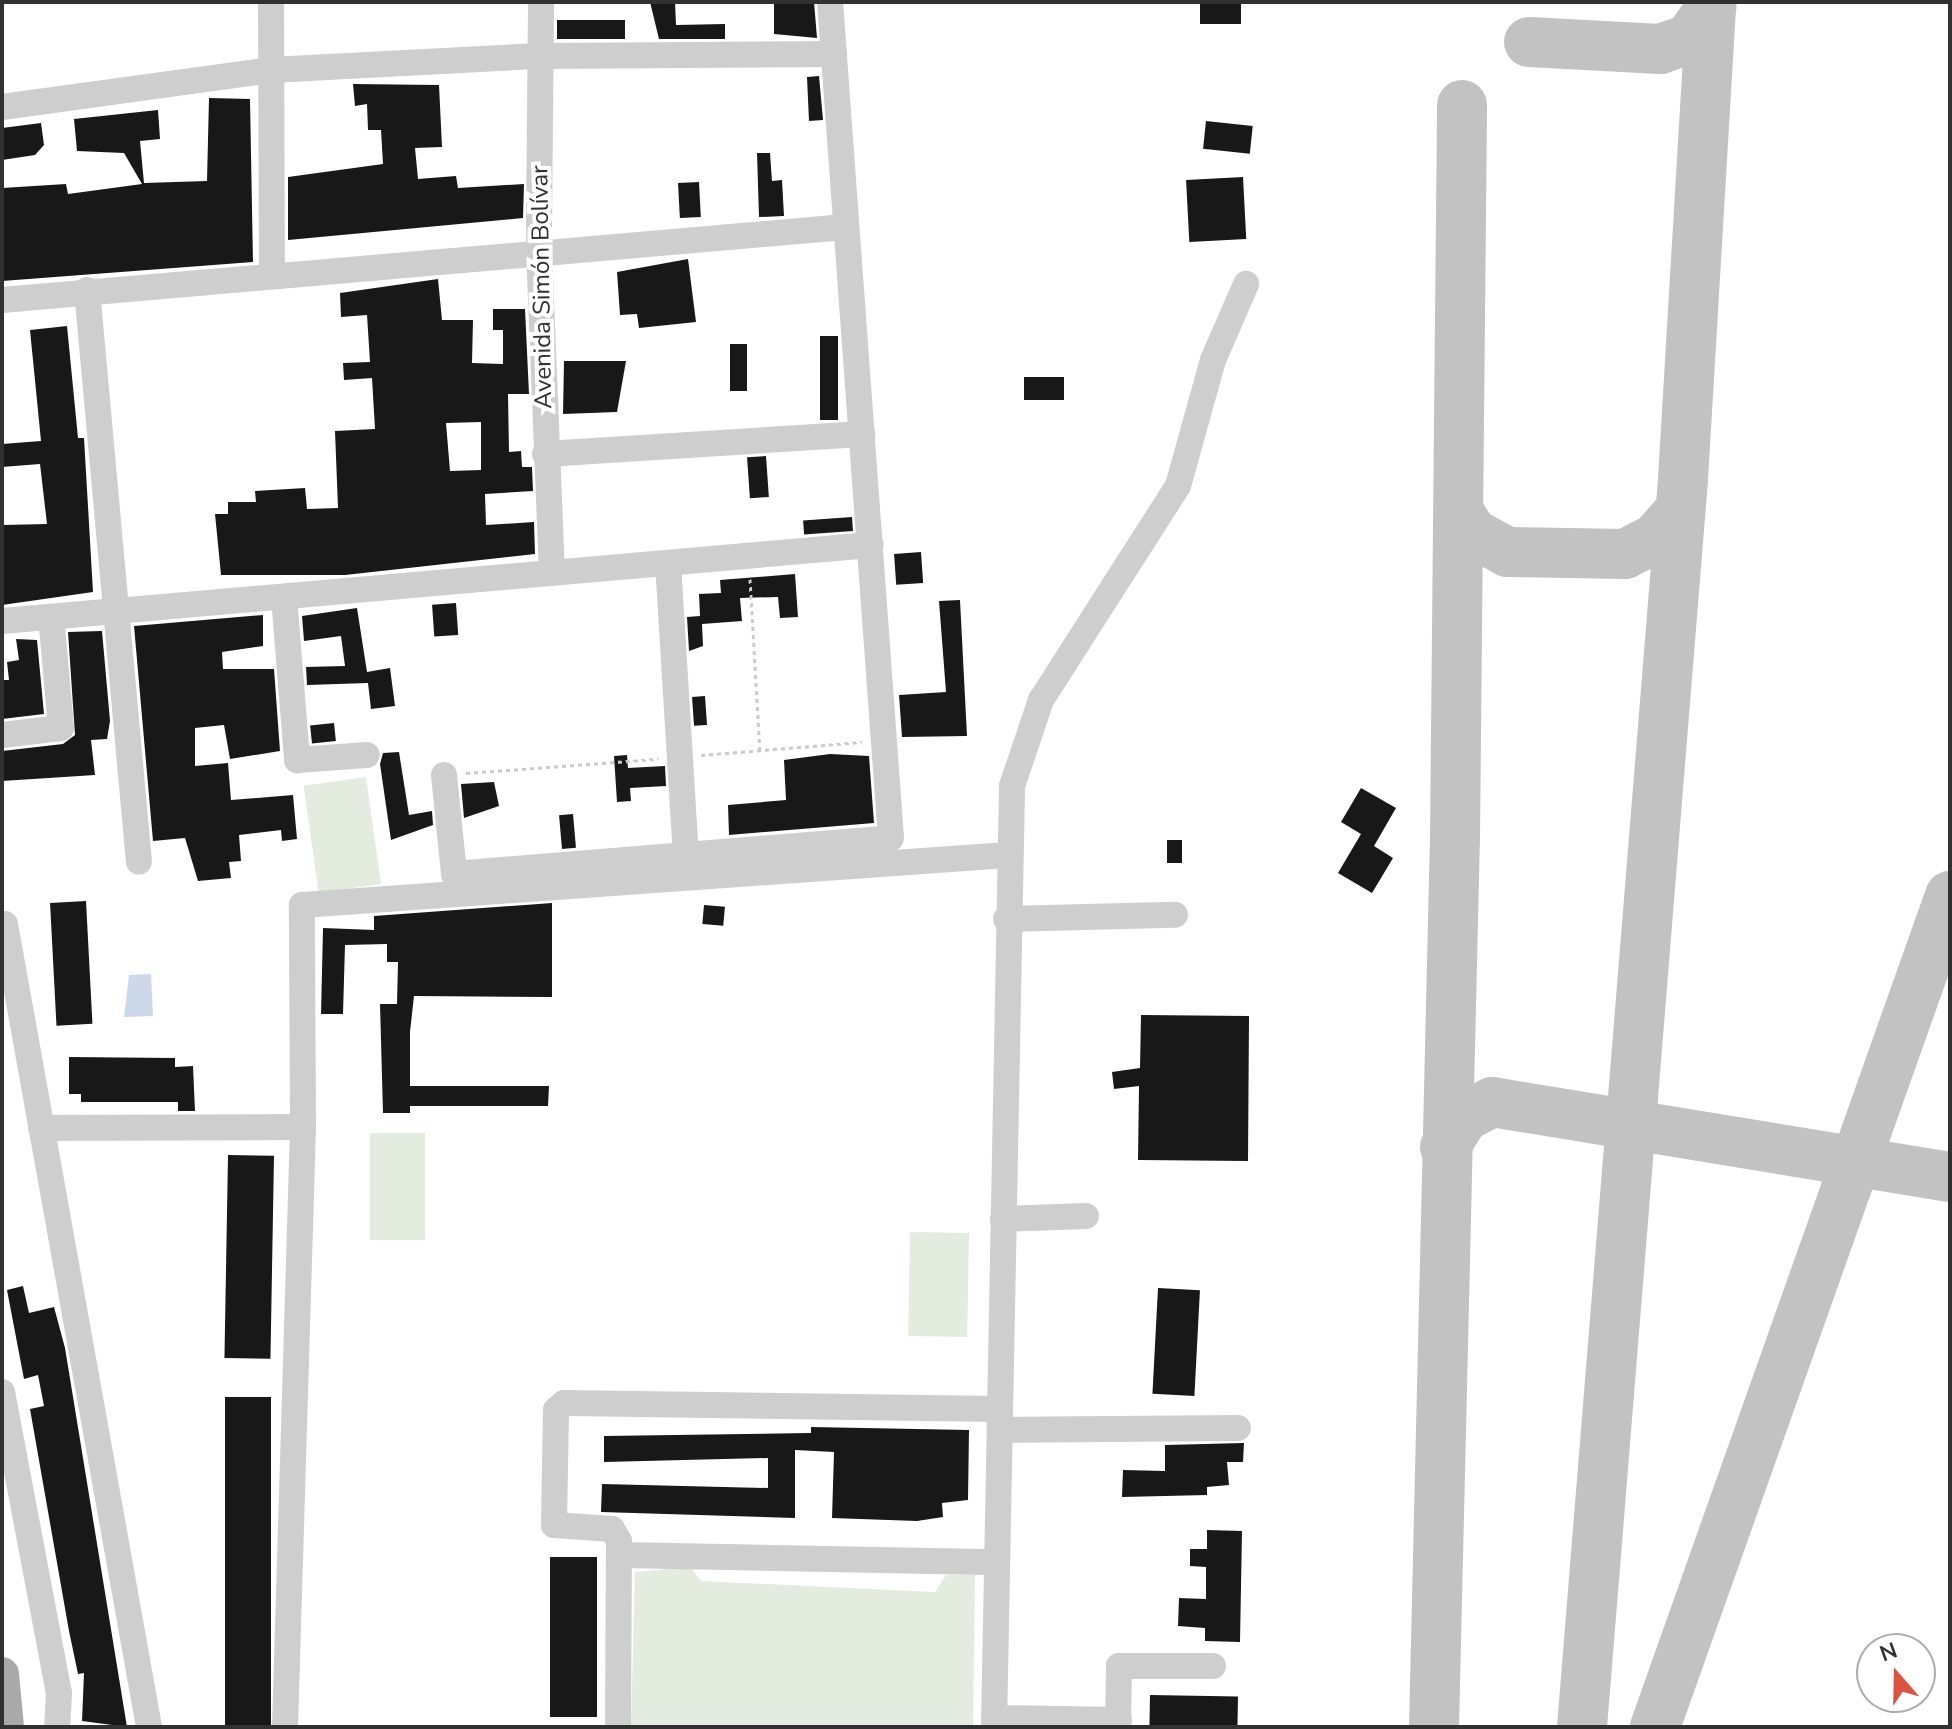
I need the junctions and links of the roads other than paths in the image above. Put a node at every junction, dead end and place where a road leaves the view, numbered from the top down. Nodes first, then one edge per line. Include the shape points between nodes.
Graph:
1 (271, 2) edge
2 (541, 2) edge
3 (830, 2) edge
4 (834, 54) junction
5 (541, 56) junction
6 (271, 70) junction
7 (2, 107) edge
8 (845, 227) junction
9 (539, 250) junction
10 (272, 274) junction
11 (1246, 284) dead end
12 (87, 290) junction
13 (2, 300) edge
14 (862, 434) junction
15 (545, 454) junction
16 (871, 545) junction
17 (668, 563) junction
18 (552, 573) junction
19 (284, 597) junction
20 (114, 612) junction
21 (51, 617) junction
22 (2, 621) edge
23 (2, 735) edge
24 (367, 755) dead end
25 (444, 775) dead end
26 (686, 855) junction
27 (1007, 855) junction
28 (139, 862) dead end
29 (1175, 915) dead end
30 (1006, 919) junction
31 (5, 924) dead end
32 (303, 1127) junction
33 (41, 1128) junction
34 (1086, 1216) dead end
35 (1003, 1219) junction
36 (2, 1392) edge
37 (1000, 1420) junction
38 (1238, 1428) dead end
39 (621, 1555) junction
40 (997, 1562) junction
41 (1213, 1666) dead end
42 (2, 1674) edge
43 (994, 1723) edge
44 (1118, 1724) edge
45 (7, 1727) edge
46 (57, 1727) edge
47 (149, 1727) edge
48 (285, 1727) edge
49 (618, 1727) edge

1 - 6 street
2 - 5 street, Avenida Simón Bolívar
3 - 4 street
4 - 5 street
4 - 8 street
5 - 6 street
5 - 9 street, Avenida Simón Bolívar
6 - 7 street
6 - 10 street
8 - 9 street
8 - 14 street
9 - 10 street
9 - 15 street, Avenida Simón Bolívar
10 - 12 street
11 - 27 street via 1213,360 1178,486 1041,700 1012,786
12 - 13 street
12 - 20 street
14 - 15 street
14 - 16 street
15 - 18 street, Avenida Simón Bolívar
16 - 17 street
16 - 26 street via 891,838
17 - 18 street
17 - 26 street
18 - 19 street
19 - 20 street
19 - 24 street via 297,760
20 - 21 street
20 - 28 street
21 - 22 street
21 - 23 street via 61,728
25 - 26 street via 454,874
27 - 30 street
27 - 32 street via 302,905
29 - 30 street
30 - 35 street
31 - 33 street
32 - 33 street
32 - 48 street
33 - 47 street
34 - 35 street
35 - 37 street
36 - 46 street via 59,1693
37 - 38 street
37 - 39 street via 564,1403 552,1417 554,1525 612,1529
37 - 40 street
39 - 40 street
39 - 49 street
40 - 43 street
41 - 44 street via 1119,1666
42 - 45 main road
43 - 44 street

